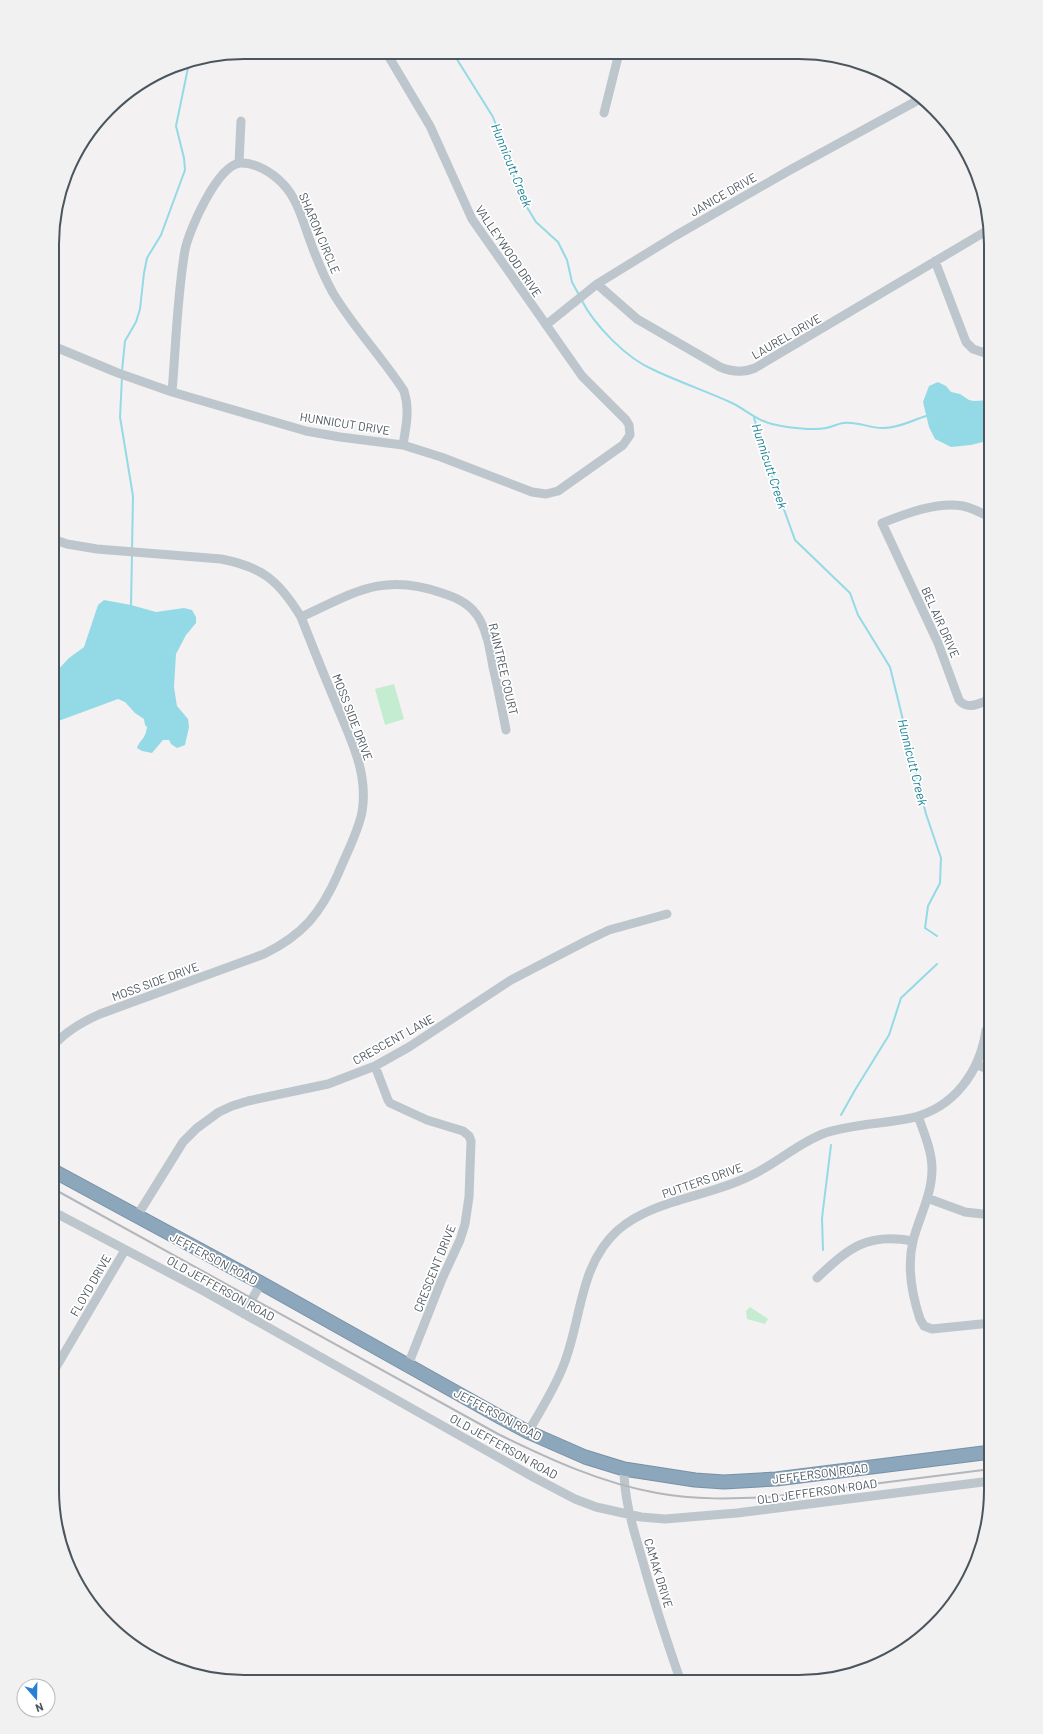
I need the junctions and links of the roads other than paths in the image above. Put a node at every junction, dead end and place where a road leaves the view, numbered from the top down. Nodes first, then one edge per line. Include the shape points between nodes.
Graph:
1 (390, 59) edge
2 (618, 59) edge
3 (917, 101) edge
4 (604, 113) dead end
5 (241, 121) dead end
6 (240, 163) junction
7 (984, 232) edge
8 (935, 261) junction
9 (597, 284) junction
10 (546, 325) junction
11 (59, 348) edge
12 (984, 353) edge
13 (172, 392) junction
14 (403, 445) junction
15 (623, 445) joint
16 (984, 514) edge
17 (59, 541) edge
18 (301, 617) junction
19 (984, 701) edge
20 (506, 730) dead end
21 (667, 914) dead end
22 (984, 1038) edge
23 (59, 1040) edge
24 (977, 1064) junction
25 (374, 1066) junction
26 (984, 1067) edge
27 (918, 1116) junction
28 (59, 1174) edge
29 (927, 1198) junction
30 (59, 1214) edge
31 (984, 1214) edge
32 (137, 1216) junction
33 (913, 1241) junction
34 (125, 1250) junction
35 (817, 1278) dead end
36 (261, 1283) junction
37 (244, 1314) junction
38 (984, 1324) edge
39 (59, 1362) edge
40 (408, 1365) junction
41 (528, 1432) junction
42 (984, 1453) edge
43 (624, 1469) junction
44 (984, 1482) edge
45 (629, 1515) junction
46 (679, 1675) edge

1 - 10 street, VALLEYWOOD DRIVE via 430,126 470,215
2 - 4 street
3 - 9 street, JANICE DRIVE via 711,214
5 - 6 street
6 - 13 street via 230,169 217,183 200,209 188,237 180,293
6 - 14 street, SHARON CIRCLE via 263,169 274,176 294,200 333,292 356,328 404,392 408,413
7 - 8 street, LAUREL DRIVE
8 - 9 street, LAUREL DRIVE via 755,368 742,372 720,367 637,319
8 - 12 street via 966,342 973,349
9 - 10 street, JANICE DRIVE
10 - 15 street, VALLEYWOOD DRIVE via 582,376 626,420 630,435
11 - 13 street, HUNNICUT DRIVE
13 - 14 street, HUNNICUT DRIVE via 310,432
14 - 15 street, HUNNICUT DRIVE via 541,494 552,493 565,487
16 - 19 street, BEL AIR DRIVE via 972,508 951,505 904,514 882,523 938,643 959,700 970,706
17 - 18 street, MOSS SIDE DRIVE via 97,549 239,562 264,574 280,586
18 - 20 street, RAINTREE COURT via 364,589 383,585 423,586 464,602 474,610 485,631
18 - 23 street, MOSS SIDE DRIVE via 358,756 363,785 362,811 356,832 324,903 303,929 280,946 100,1014 70,1030
21 - 25 street, CRESCENT LANE via 609,930 582,943 511,980 409,1047
22 - 24 street, PUTTERS DRIVE
24 - 26 street
24 - 27 street, PUTTERS DRIVE via 955,1094 943,1104
25 - 32 street, CRESCENT LANE via 328,1084 232,1106 214,1116 183,1142
25 - 40 street, CRESCENT DRIVE via 390,1103 427,1120 463,1131 471,1141 469,1197 465,1224
27 - 29 street via 931,1163 932,1178
27 - 41 street, PUTTERS DRIVE via 826,1133 742,1180 649,1211 627,1223 606,1242 590,1269 564,1363
28 - 32 highway, JEFFERSON ROAD
29 - 31 street via 965,1212
29 - 33 street
30 - 34 street, OLD JEFFERSON ROAD
32 - 36 highway, JEFFERSON ROAD
33 - 35 street via 887,1238 866,1242 841,1256
33 - 38 street via 911,1275 918,1315 924,1326 952,1328
34 - 37 street, OLD JEFFERSON ROAD
34 - 39 street, FLOYD DRIVE
36 - 37 street
36 - 40 highway, JEFFERSON ROAD
37 - 45 street, OLD JEFFERSON ROAD via 535,1478 586,1504
40 - 41 highway, JEFFERSON ROAD
41 - 43 highway, JEFFERSON ROAD via 585,1457
42 - 43 highway, JEFFERSON ROAD via 752,1480 695,1480
43 - 45 street, CAMAK DRIVE
44 - 45 street, OLD JEFFERSON ROAD via 706,1517 665,1519
45 - 46 street, CAMAK DRIVE

